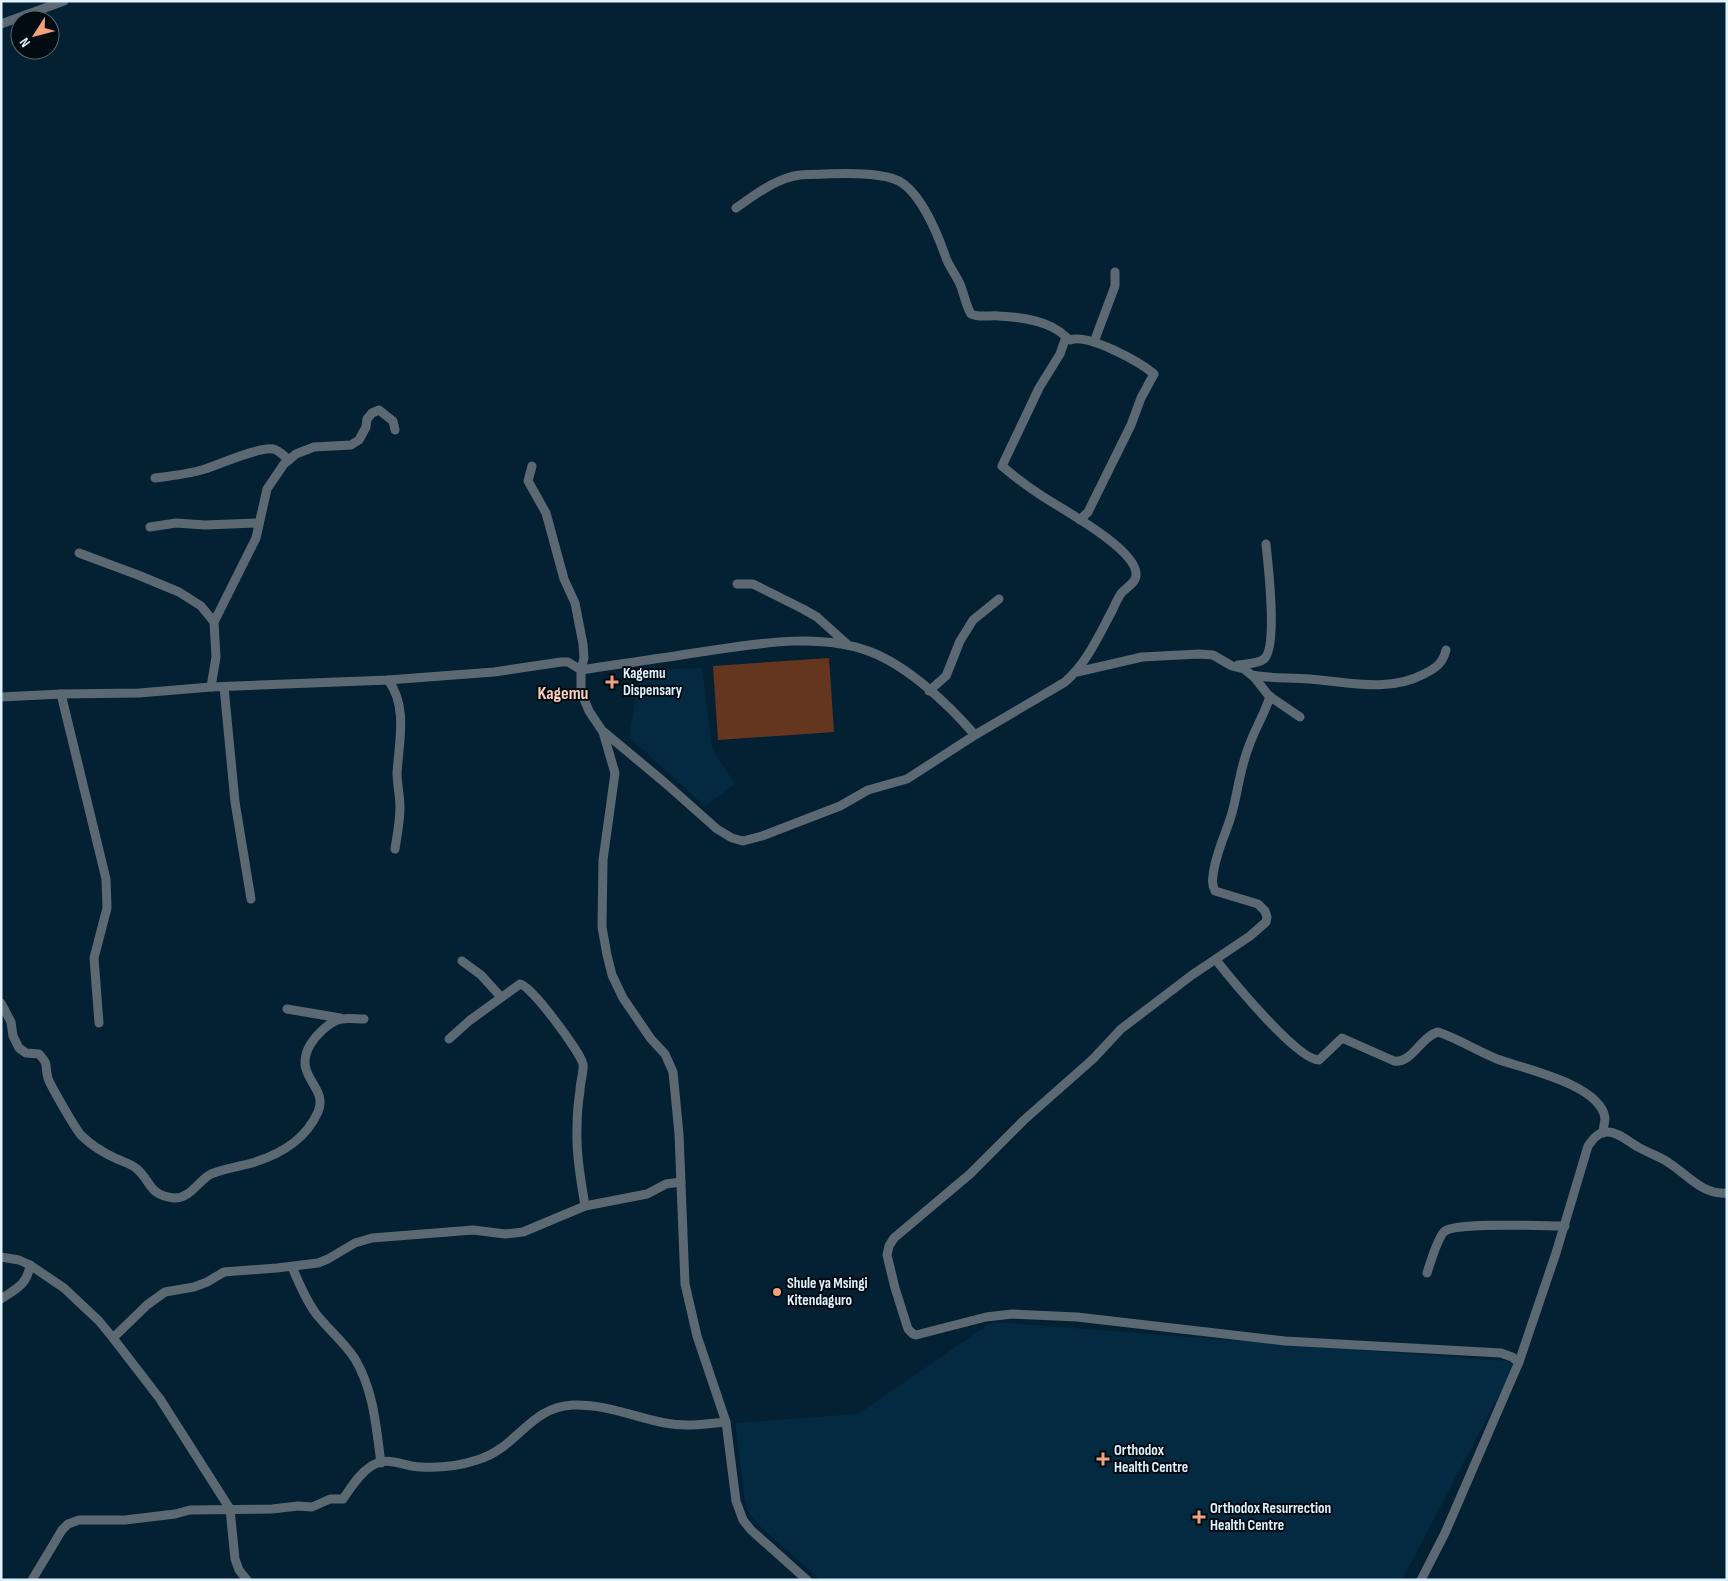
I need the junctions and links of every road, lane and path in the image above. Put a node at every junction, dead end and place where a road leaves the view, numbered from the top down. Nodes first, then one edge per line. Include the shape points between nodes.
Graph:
1 (64, 1) edge
2 (1, 24) edge
3 (736, 208) dead end
4 (1115, 272) dead end
5 (1066, 338) junction
6 (1094, 342) junction
7 (394, 430) dead end
8 (289, 460) junction
9 (532, 466) dead end
10 (155, 478) dead end
11 (1080, 520) junction
12 (259, 523) junction
13 (150, 527) dead end
14 (1266, 544) dead end
15 (79, 553) dead end
16 (737, 584) dead end
17 (998, 600) dead end
18 (214, 622) junction
19 (848, 645) junction
20 (1446, 650) dead end
21 (1232, 666) junction
22 (581, 670) junction
23 (1077, 672) junction
24 (1251, 674) junction
25 (388, 680) junction
26 (211, 687) junction
27 (224, 687) junction
28 (929, 691) junction
29 (61, 694) junction
30 (1270, 696) junction
31 (1, 698) edge
32 (1300, 717) dead end
33 (603, 732) junction
34 (975, 734) junction
35 (395, 849) dead end
36 (251, 899) dead end
37 (1216, 960) junction
38 (462, 961) dead end
39 (501, 997) junction
40 (1, 1003) edge
41 (288, 1009) dead end
42 (343, 1018) junction
43 (364, 1019) dead end
44 (99, 1023) dead end
45 (449, 1039) dead end
46 (1603, 1133) junction
47 (681, 1182) junction
48 (1727, 1192) edge
49 (586, 1206) junction
50 (1564, 1226) junction
51 (1, 1257) edge
52 (30, 1265) junction
53 (292, 1267) junction
54 (1427, 1273) dead end
55 (1, 1299) edge
56 (113, 1338) junction
57 (1519, 1362) junction
58 (726, 1422) junction
59 (381, 1463) junction
60 (230, 1509) junction
61 (32, 1580) edge
62 (246, 1580) edge
63 (807, 1580) edge
64 (1421, 1580) edge

1 - 2 street
3 - 5 street via 790,176 864,174 892,178 906,186 923,208 944,248 971,314 1032,320
4 - 6 street via 1115,286
5 - 6 street
5 - 11 street via 1002,466
6 - 11 street via 1154,374 1088,512
7 - 8 street via 393,421 379,410 367,419 359,440 351,445 314,447
8 - 10 street via 271,449 230,458 189,474
8 - 12 street via 267,489
9 - 22 street via 528,481 546,513 564,579 577,610 584,658
11 - 23 street via 1124,553 1134,565 1136,574 1134,582 1121,594
12 - 13 street via 176,523
12 - 18 street via 256,538
14 - 21 street via 1271,607 1270,648 1262,660
15 - 18 street via 179,592 201,606
16 - 19 street via 753,584 803,608
17 - 28 street via 973,620 960,641 946,676
18 - 26 street via 216,657
19 - 22 street via 772,642
19 - 28 street via 895,664
20 - 24 street via 1439,665 1419,677 1394,684 1266,678
21 - 23 street via 1212,656 1199,654 1142,657
21 - 24 street
22 - 25 street via 562,662 494,672
22 - 33 street via 581,692 589,712
23 - 34 street via 1066,682
24 - 30 street
25 - 27 street
25 - 35 street via 396,689 400,715 397,773 400,809
26 - 27 street
26 - 29 street
27 - 36 street via 235,802
28 - 34 street
29 - 31 street
29 - 44 street via 106,879 107,908 94,958
30 - 32 street
30 - 37 street via 1246,755 1212,878 1215,891 1258,904 1267,919
33 - 34 street via 718,829 743,841 840,806 868,790 907,779
33 - 47 street via 615,773 603,860 602,927 610,966 623,998 674,1072
37 - 46 street via 1263,1016 1312,1060 1322,1059 1342,1038 1400,1062 1438,1032 1495,1058 1583,1090 1605,1118
37 - 57 street via 1121,1029 970,1174 894,1238 887,1256 911,1332 916,1335 1006,1314 1077,1317 1286,1341 1501,1353
38 - 39 street via 489,982
39 - 45 street
39 - 49 street via 517,985 526,986 582,1061 577,1156
40 - 42 street via 19,1048 26,1053 39,1054 47,1064 48,1078 77,1131 100,1150 139,1170 154,1191 176,1198 189,1193 212,1174 285,1149 307,1130 321,1102 307,1073 306,1053 323,1030
41 - 42 street
42 - 43 street
46 - 48 street via 1617,1135 1669,1162 1708,1190
46 - 50 street via 1588,1146
47 - 49 street via 666,1184 647,1194
47 - 58 street via 687,1292 697,1336
49 - 53 street via 522,1232 505,1234 473,1230 372,1238 355,1243 318,1263
50 - 54 street via 1468,1226 1449,1229 1442,1235
50 - 57 street
51 - 52 street
52 - 55 street via 24,1283
52 - 56 street via 64,1288
53 - 56 street via 224,1272 194,1287 167,1291 147,1305
53 - 59 street via 313,1310 360,1367 372,1396
56 - 60 street via 160,1399
57 - 64 street
58 - 59 street via 680,1425 602,1406 558,1406 544,1412 501,1449 481,1459 459,1465 423,1468 391,1460
58 - 63 street via 736,1501 743,1520
59 - 60 street via 371,1466 359,1476 343,1498 330,1499 312,1507
60 - 61 street via 190,1510 125,1520 74,1521 62,1530
60 - 62 street via 235,1559

